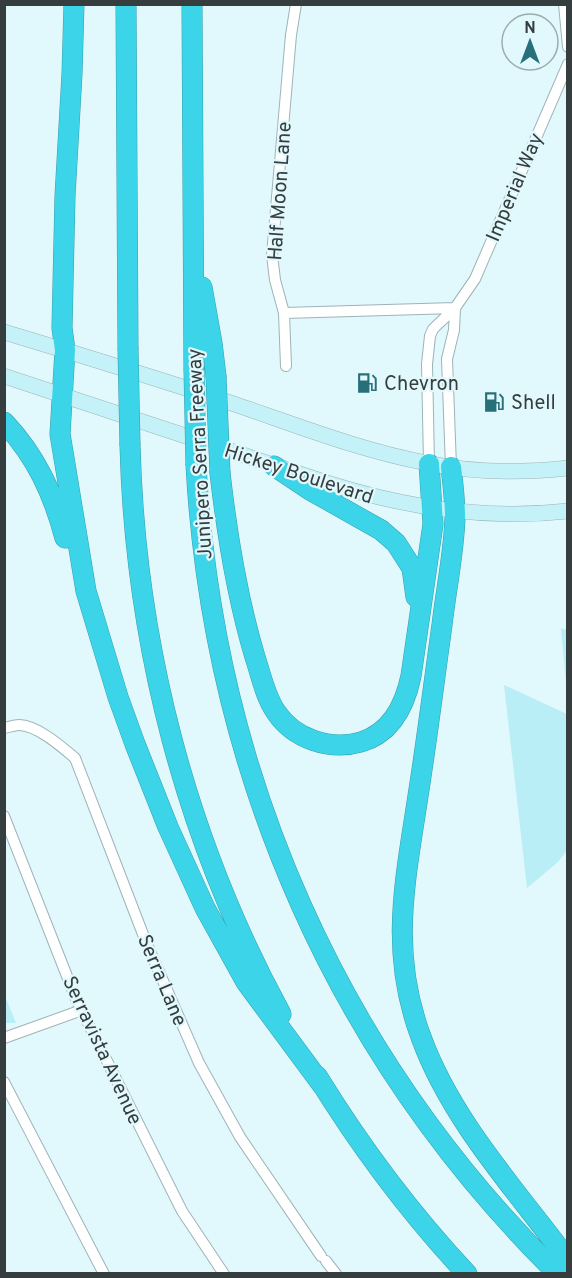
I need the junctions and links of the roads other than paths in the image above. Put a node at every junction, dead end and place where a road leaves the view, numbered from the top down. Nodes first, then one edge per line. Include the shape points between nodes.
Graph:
1 (74, 4) edge
2 (126, 4) edge
3 (192, 4) edge
4 (296, 4) edge
5 (564, 4) edge
6 (567, 47) edge
7 (567, 64) edge
8 (193, 243) junction
9 (455, 308) junction
10 (284, 313) junction
11 (4, 332) edge
12 (65, 350) junction
13 (286, 366) dead end
14 (4, 376) edge
15 (63, 395) junction
16 (4, 422) edge
17 (429, 464) junction
18 (274, 466) junction
19 (452, 467) junction
20 (567, 468) edge
21 (433, 508) junction
22 (455, 511) junction
23 (567, 511) edge
24 (87, 591) junction
25 (417, 626) junction
26 (4, 728) edge
27 (4, 816) edge
28 (82, 1010) junction
29 (4, 1038) edge
30 (4, 1082) edge
31 (323, 1086) junction
32 (567, 1260) edge
33 (104, 1274) edge
34 (224, 1274) edge
35 (336, 1274) edge
36 (467, 1274) edge
37 (558, 1274) edge

1 - 12 highway via 64,196
2 - 31 highway, bridge via 130,445 143,600 159,687 208,853 279,1011
3 - 8 highway, Junipero Serra Freeway
4 - 10 street, Half Moon Lane via 272,255
5 - 6 street
7 - 9 street, Imperial Way via 475,279
8 - 25 highway, bridge via 216,376 220,473 230,553 248,632 276,712 289,727 311,740 337,745 363,741 383,730 405,701
8 - 37 highway, Junipero Serra Freeway, bridge via 199,523 228,694 260,806 303,913 357,1016 414,1106 479,1190
9 - 10 street
9 - 17 street, Imperial Way via 433,329 428,345
9 - 19 street, Imperial Way via 447,358
10 - 13 street, Half Moon Lane
11 - 12 main road
12 - 15 highway
12 - 17 main road
14 - 15 main road, Hickey Boulevard
15 - 18 main road, Hickey Boulevard
15 - 24 highway via 61,441
16 - 24 highway via 45,479
17 - 19 main road
17 - 21 highway
18 - 21 main road, Hickey Boulevard via 372,496
18 - 25 highway via 396,543 407,558 414,579
19 - 20 main road via 502,471
19 - 22 highway
21 - 22 main road, Hickey Boulevard
21 - 25 highway
22 - 23 main road, Hickey Boulevard
22 - 32 highway via 404,892 404,971 418,1030 441,1080 496,1166
24 - 31 highway via 131,735 205,908 246,982
26 - 35 street, Serra Lane via 32,728 75,758 146,942 199,1063 240,1137
27 - 28 street, Serravista Avenue
28 - 29 street
28 - 34 street, Serravista Avenue via 182,1211
30 - 33 street
31 - 36 highway via 389,1181

